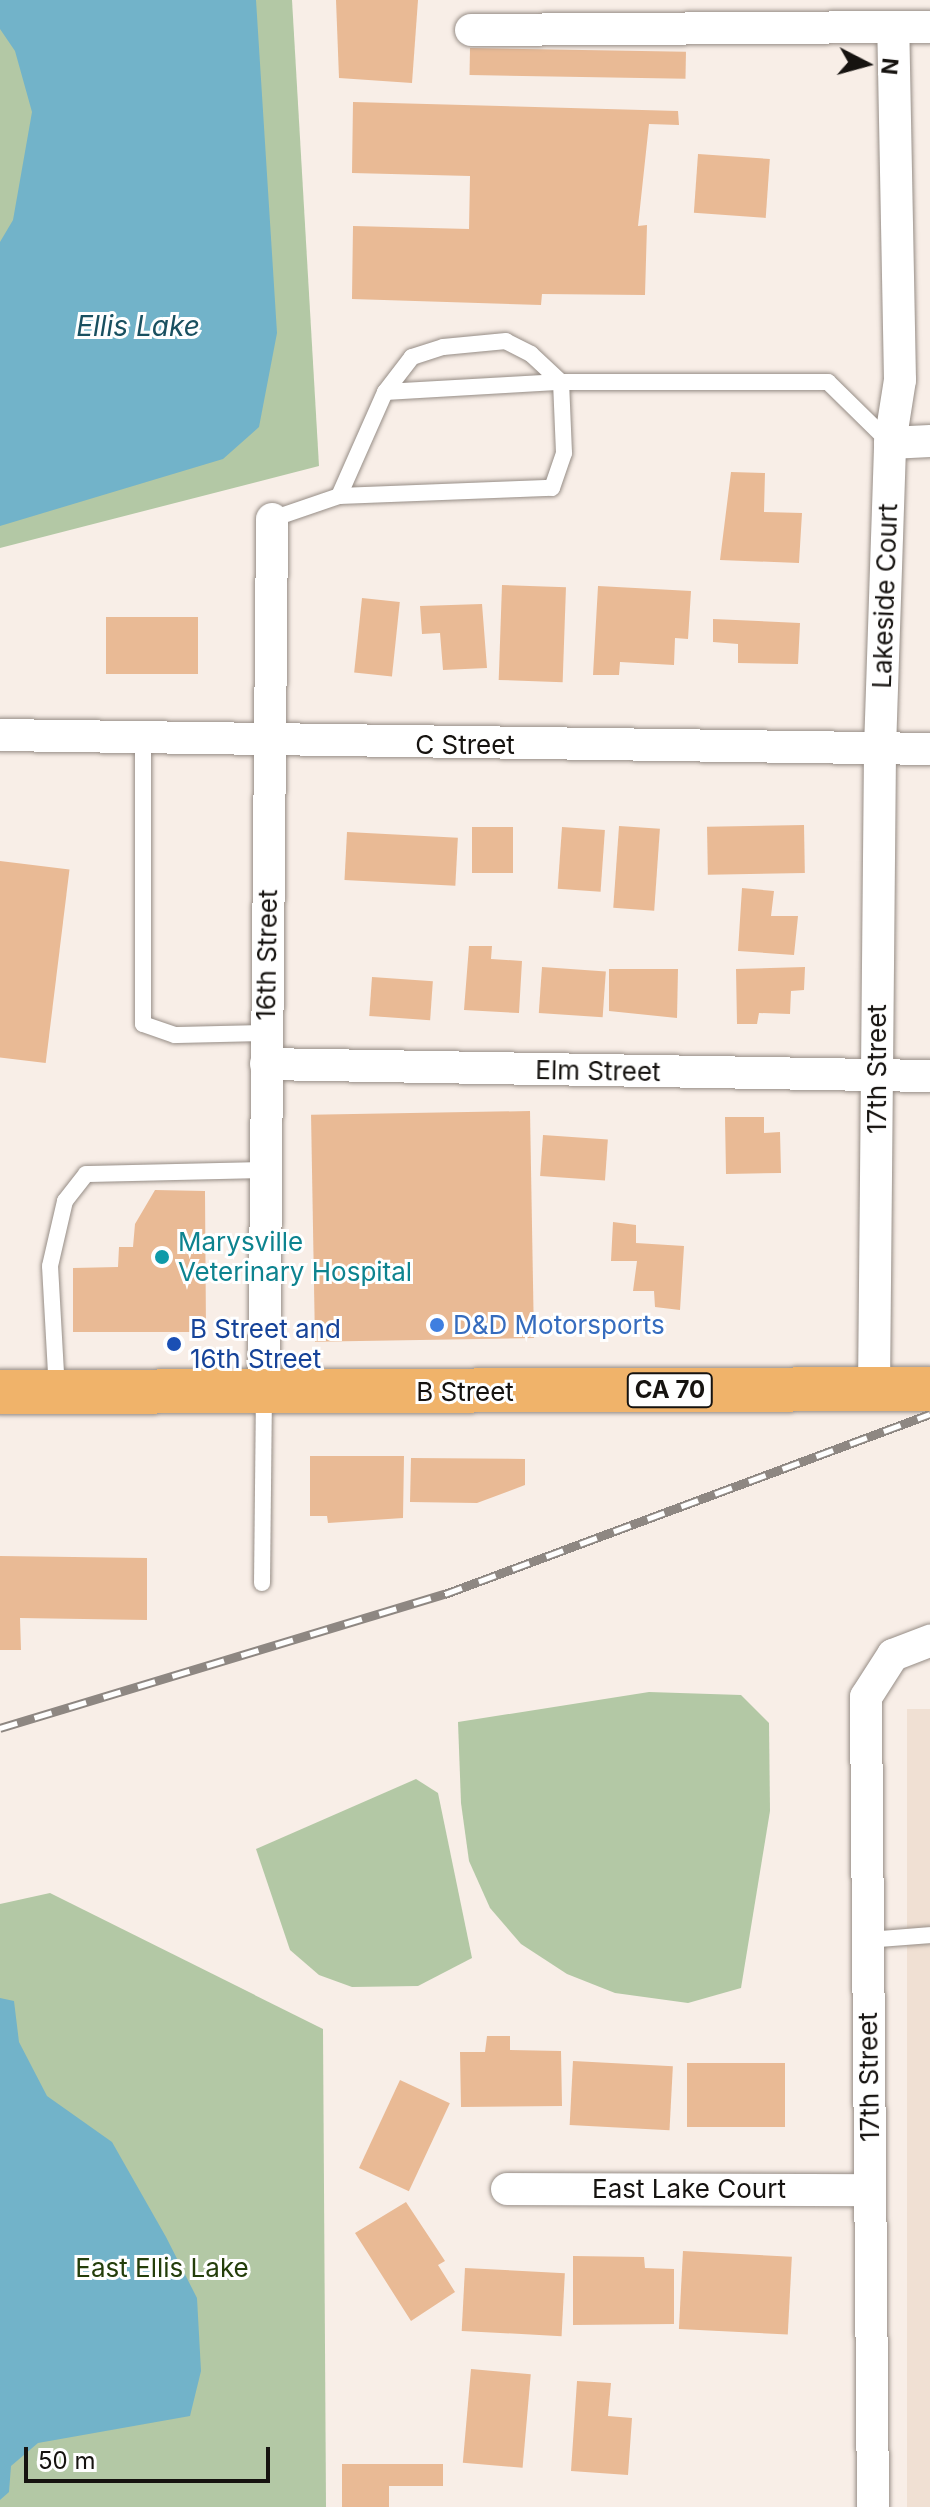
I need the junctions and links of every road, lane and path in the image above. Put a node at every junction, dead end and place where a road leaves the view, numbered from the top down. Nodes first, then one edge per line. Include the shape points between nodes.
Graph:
1 (879, 18) edge
2 (930, 27) edge
3 (471, 30) dead end
4 (561, 382) junction
5 (385, 392) junction
6 (930, 441) edge
7 (890, 443) junction
8 (339, 496) junction
9 (272, 519) joint
10 (0, 735) edge
11 (143, 740) junction
12 (267, 744) junction
13 (880, 749) junction
14 (930, 749) edge
15 (266, 1048) junction
16 (930, 1076) edge
17 (877, 1077) junction
18 (266, 1170) junction
19 (874, 1389) junction
20 (930, 1389) edge
21 (264, 1391) junction
22 (0, 1392) edge
23 (57, 1392) junction
24 (262, 1583) dead end
25 (930, 1641) edge
26 (930, 1935) edge
27 (867, 1940) junction
28 (507, 2189) dead end
29 (870, 2190) junction
30 (873, 2507) edge

1 - 2 street
1 - 3 street
1 - 7 street, Lakeside Court via 900,380
4 - 5 lane
4 - 5 lane via 506,341 477,340 412,357
4 - 7 lane via 828,382
4 - 8 lane via 564,453 552,488
5 - 8 lane
6 - 7 street
7 - 13 street, Lakeside Court
8 - 9 lane
9 - 12 street, 16th Street
10 - 11 street, C Street
11 - 12 street, C Street
11 - 15 lane via 143,1024 175,1035
12 - 13 street, C Street
12 - 15 street, 16th Street
13 - 14 street, C Street
13 - 17 street, 17th Street
15 - 17 street, Elm Street
15 - 18 street, 16th Street
16 - 17 street, Elm Street
17 - 19 street, 17th Street
18 - 21 street, 16th Street
18 - 23 lane via 86,1174 65,1201 50,1266
19 - 20 highway, B Street / CA 70
19 - 21 highway, B Street / CA 70
21 - 23 highway, B Street / CA 70
21 - 24 lane
22 - 23 highway, B Street / CA 70
25 - 27 street, 17th Street via 893,1655 866,1697
26 - 27 lane
27 - 29 street, 17th Street
28 - 29 street, East Lake Court
29 - 30 street, 17th Street

